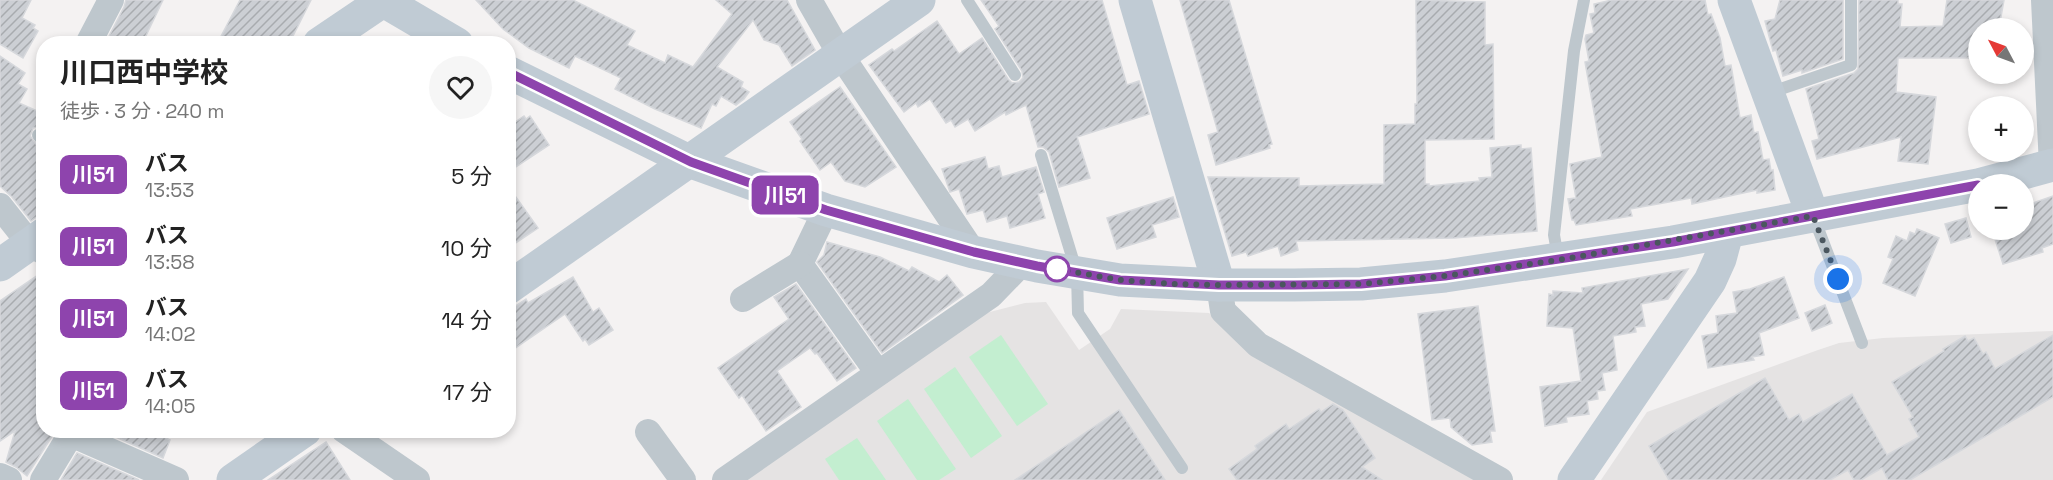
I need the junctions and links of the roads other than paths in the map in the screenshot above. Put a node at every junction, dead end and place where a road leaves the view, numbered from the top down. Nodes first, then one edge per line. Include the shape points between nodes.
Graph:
1 (111, 0) edge
2 (383, 0) edge
3 (809, 0) edge
4 (919, 0) edge
5 (967, 0) edge
6 (1135, 0) edge
7 (1584, 0) edge
8 (1734, 0) edge
9 (1851, 0) edge
10 (2044, 0) edge
11 (92, 36) edge
12 (331, 36) edge
13 (444, 36) edge
14 (2050, 37) edge
15 (840, 54) junction
16 (1016, 75) dead end
17 (516, 76) edge
18 (1768, 93) junction
19 (1041, 155) dead end
20 (691, 162) junction
21 (2052, 166) edge
22 (2022, 174) edge
23 (1968, 187) edge
24 (0, 206) edge
25 (826, 210) junction
26 (1813, 216) junction
27 (1727, 232) junction
28 (36, 241) edge
29 (36, 246) edge
30 (974, 252) junction
31 (1558, 260) junction
32 (1022, 263) junction
33 (800, 264) junction
34 (0, 265) edge
35 (1077, 273) junction
36 (516, 282) edge
37 (1219, 285) junction
38 (743, 299) dead end
39 (1862, 343) dead end
40 (878, 374) junction
41 (648, 432) dead end
42 (69, 438) edge
43 (80, 438) edge
44 (293, 438) edge
45 (356, 438) edge
46 (1182, 468) dead end
47 (0, 476) edge
48 (9, 480) edge
49 (43, 480) edge
50 (176, 480) edge
51 (233, 480) edge
52 (417, 480) edge
53 (682, 480) edge
54 (725, 480) edge
55 (1500, 480) edge
56 (1574, 480) edge

1 - 11 street
2 - 12 street
2 - 13 street
3 - 15 street
4 - 15 street
5 - 16 lane
6 - 37 street
7 - 31 lane via 1574,51 1554,235
8 - 18 street
9 - 18 lane via 1851,65
10 - 14 street
14 - 21 street
15 - 20 street
15 - 30 street
17 - 20 street
18 - 26 street
19 - 35 lane
20 - 25 street
20 - 36 street
21 - 22 street
23 - 26 street
24 - 28 street
25 - 30 street
25 - 33 street
26 - 27 street
26 - 39 lane
27 - 31 street
27 - 56 street via 1710,281
29 - 34 street
30 - 32 street
31 - 37 street via 1361,284
32 - 35 street
32 - 40 street via 991,295
33 - 38 street
33 - 40 street
35 - 37 street via 1120,280
35 - 46 lane via 1078,313
37 - 55 street via 1222,311 1258,345
40 - 54 street
41 - 53 street
42 - 49 street
43 - 50 street
44 - 51 street
45 - 52 street
47 - 48 street

